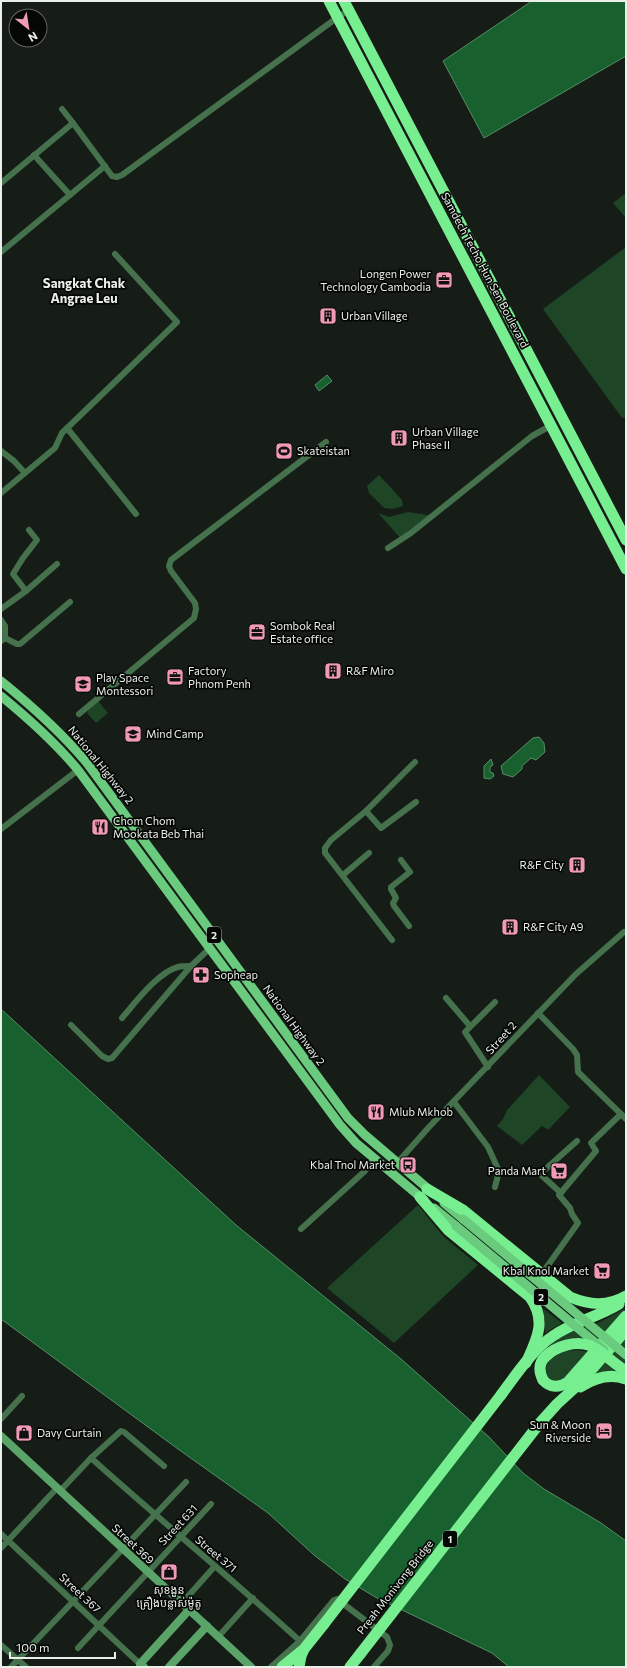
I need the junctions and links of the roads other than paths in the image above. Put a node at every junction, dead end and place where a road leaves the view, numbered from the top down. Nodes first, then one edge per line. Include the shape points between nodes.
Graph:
1 (329, 1) edge
2 (347, 6) edge
3 (338, 17) junction
4 (62, 110) dead end
5 (73, 123) junction
6 (34, 155) junction
7 (105, 166) junction
8 (1, 183) edge
9 (70, 195) junction
10 (1, 252) edge
11 (114, 254) dead end
12 (552, 425) junction
13 (67, 428) junction
14 (326, 442) dead end
15 (1, 451) edge
16 (24, 473) junction
17 (1, 494) edge
18 (136, 514) dead end
19 (29, 530) dead end
20 (626, 540) edge
21 (388, 548) dead end
22 (618, 552) junction
23 (57, 564) dead end
24 (626, 569) edge
25 (626, 579) edge
26 (26, 591) junction
27 (70, 602) dead end
28 (1, 609) edge
29 (1, 620) edge
30 (3, 640) edge
31 (1, 681) edge
32 (1, 696) edge
33 (79, 714) dead end
34 (415, 762) dead end
35 (78, 770) junction
36 (112, 796) junction
37 (416, 802) dead end
38 (103, 803) junction
39 (366, 811) junction
40 (1, 830) edge
41 (369, 853) dead end
42 (401, 860) dead end
43 (343, 875) junction
44 (182, 893) junction
45 (174, 899) junction
46 (409, 926) dead end
47 (624, 932) dead end
48 (392, 940) dead end
49 (210, 948) junction
50 (191, 966) junction
51 (446, 998) dead end
52 (495, 1002) dead end
53 (538, 1013) junction
54 (122, 1018) dead end
55 (71, 1025) dead end
56 (470, 1026) junction
57 (488, 1067) junction
58 (454, 1102) junction
59 (624, 1116) edge
60 (576, 1141) dead end
61 (374, 1157) junction
62 (398, 1162) junction
63 (495, 1187) dead end
64 (424, 1193) junction
65 (561, 1193) junction
66 (301, 1229) dead end
67 (541, 1275) junction
68 (626, 1296) edge
69 (626, 1300) edge
70 (626, 1316) edge
71 (626, 1330) edge
72 (626, 1355) edge
73 (526, 1363) junction
74 (626, 1368) edge
75 (626, 1371) edge
76 (626, 1379) edge
77 (22, 1396) dead end
78 (565, 1397) junction
79 (1, 1418) edge
80 (1, 1436) edge
81 (91, 1458) junction
82 (164, 1466) dead end
83 (186, 1482) dead end
84 (59, 1490) junction
85 (211, 1504) dead end
86 (154, 1515) junction
87 (1, 1534) edge
88 (181, 1537) junction
89 (8, 1541) junction
90 (1, 1548) edge
91 (122, 1548) junction
92 (215, 1566) junction
93 (148, 1572) junction
94 (253, 1598) junction
95 (73, 1601) junction
96 (182, 1603) junction
97 (189, 1610) junction
98 (99, 1625) junction
99 (207, 1626) junction
100 (218, 1637) junction
101 (1, 1645) edge
102 (302, 1645) junction
103 (78, 1648) dead end
104 (18, 1660) junction
105 (142, 1665) edge
106 (11, 1667) edge
107 (26, 1667) edge
108 (169, 1667) edge
109 (251, 1667) edge
110 (271, 1667) edge
111 (282, 1667) edge
112 (299, 1667) edge
113 (350, 1667) edge
114 (374, 1667) edge

1 - 3 highway, Samdech Techo Hun Sen Boulevard
2 - 3 street
2 - 20 highway, Samdech Techo Hun Sen Boulevard
3 - 7 street via 122,175 112,176
3 - 12 highway, Samdech Techo Hun Sen Boulevard
4 - 5 street
5 - 6 street
5 - 7 street
6 - 8 street
6 - 9 street
7 - 9 street
9 - 10 street
11 - 13 street via 177,322
12 - 21 street via 532,436 411,533
12 - 22 highway, Samdech Techo Hun Sen Boulevard
13 - 16 street via 55,448
13 - 18 street
14 - 33 street via 170,560 171,571 195,602 194,618
15 - 16 street
16 - 17 street
19 - 26 street via 37,540 13,574
22 - 24 highway
22 - 25 highway
23 - 26 street
26 - 28 street
27 - 30 street via 20,644
29 - 30 street via 5,626
31 - 36 main road, National Highway 2 / 2 via 72,745
32 - 35 main road, National Highway 2 / 2 via 39,728
34 - 39 street
35 - 38 main road, National Highway 2 / 2
35 - 40 street
36 - 38 main road
36 - 44 main road, National Highway 2 / 2
37 - 39 street via 381,828
38 - 45 main road, National Highway 2 / 2
39 - 43 street via 325,848 325,853
41 - 43 street
42 - 46 street via 410,872 391,889 396,898 394,906
43 - 48 street
44 - 45 main road
44 - 62 main road, National Highway 2 / 2 via 348,1118
45 - 49 main road, National Highway 2 / 2
47 - 53 street, Street 2 via 576,974
49 - 50 street
49 - 61 main road, National Highway 2 / 2 via 340,1125 356,1143
50 - 54 street via 177,967 164,975
50 - 55 street via 112,1058 102,1056
51 - 56 street
52 - 56 street
53 - 57 street, Street 2
53 - 59 street via 573,1049 577,1055 578,1072
56 - 57 street via 465,1032
57 - 58 street, Street 2
58 - 62 street, Street 2
58 - 63 street via 488,1147 499,1171
59 - 65 street via 590,1144 596,1151
60 - 65 street via 540,1174
61 - 64 main road, National Highway 2 / 2
61 - 66 street via 364,1171
62 - 64 main road, National Highway 2 / 2
64 - 67 highway via 463,1210
64 - 72 main road, 2, bridge via 463,1219
64 - 73 highway via 448,1230 530,1297 535,1305 539,1314 538,1335
64 - 74 main road, 2, bridge via 456,1226
65 - 67 street via 559,1195 571,1208 578,1223
67 - 68 highway via 570,1297 581,1302 610,1303
69 - 73 highway via 552,1336
70 - 75 highway, bridge via 568,1382 562,1386 549,1385 543,1380 540,1368 542,1360 559,1347 573,1345 589,1346 615,1365
71 - 78 highway, 1
73 - 102 highway, bridge via 324,1624
76 - 78 highway via 598,1378
77 - 79 street
78 - 113 highway, Preah Monivong Bridge / 1, bridge via 539,1424
80 - 84 street, Street 369
81 - 82 street via 119,1433 124,1432
81 - 84 street
81 - 86 street, Street 371
83 - 86 street
84 - 89 street
84 - 91 street, Street 369
85 - 88 street, Street 631
86 - 88 street, Street 371
86 - 91 street
87 - 89 street, Street 367
88 - 92 street, Street 371
88 - 93 street, Street 631
89 - 90 street
89 - 95 street, Street 367
91 - 93 street, Street 369
91 - 95 street
92 - 94 street, Street 371
92 - 96 street
93 - 96 street, Street 369
93 - 98 street, Street 631
94 - 100 street
94 - 102 street, Street 371
95 - 98 street, Street 367
95 - 104 street
96 - 97 street, Street 369
97 - 99 street, Street 369
97 - 105 street
98 - 103 street, Street 631
98 - 105 street, Street 367
99 - 100 street, Street 369
99 - 108 street
100 - 109 street, Street 369
101 - 104 street
102 - 110 street
102 - 111 highway
102 - 112 highway
102 - 114 street via 334,1600 337,1600 387,1637 390,1645 388,1651
104 - 106 street
104 - 107 street

